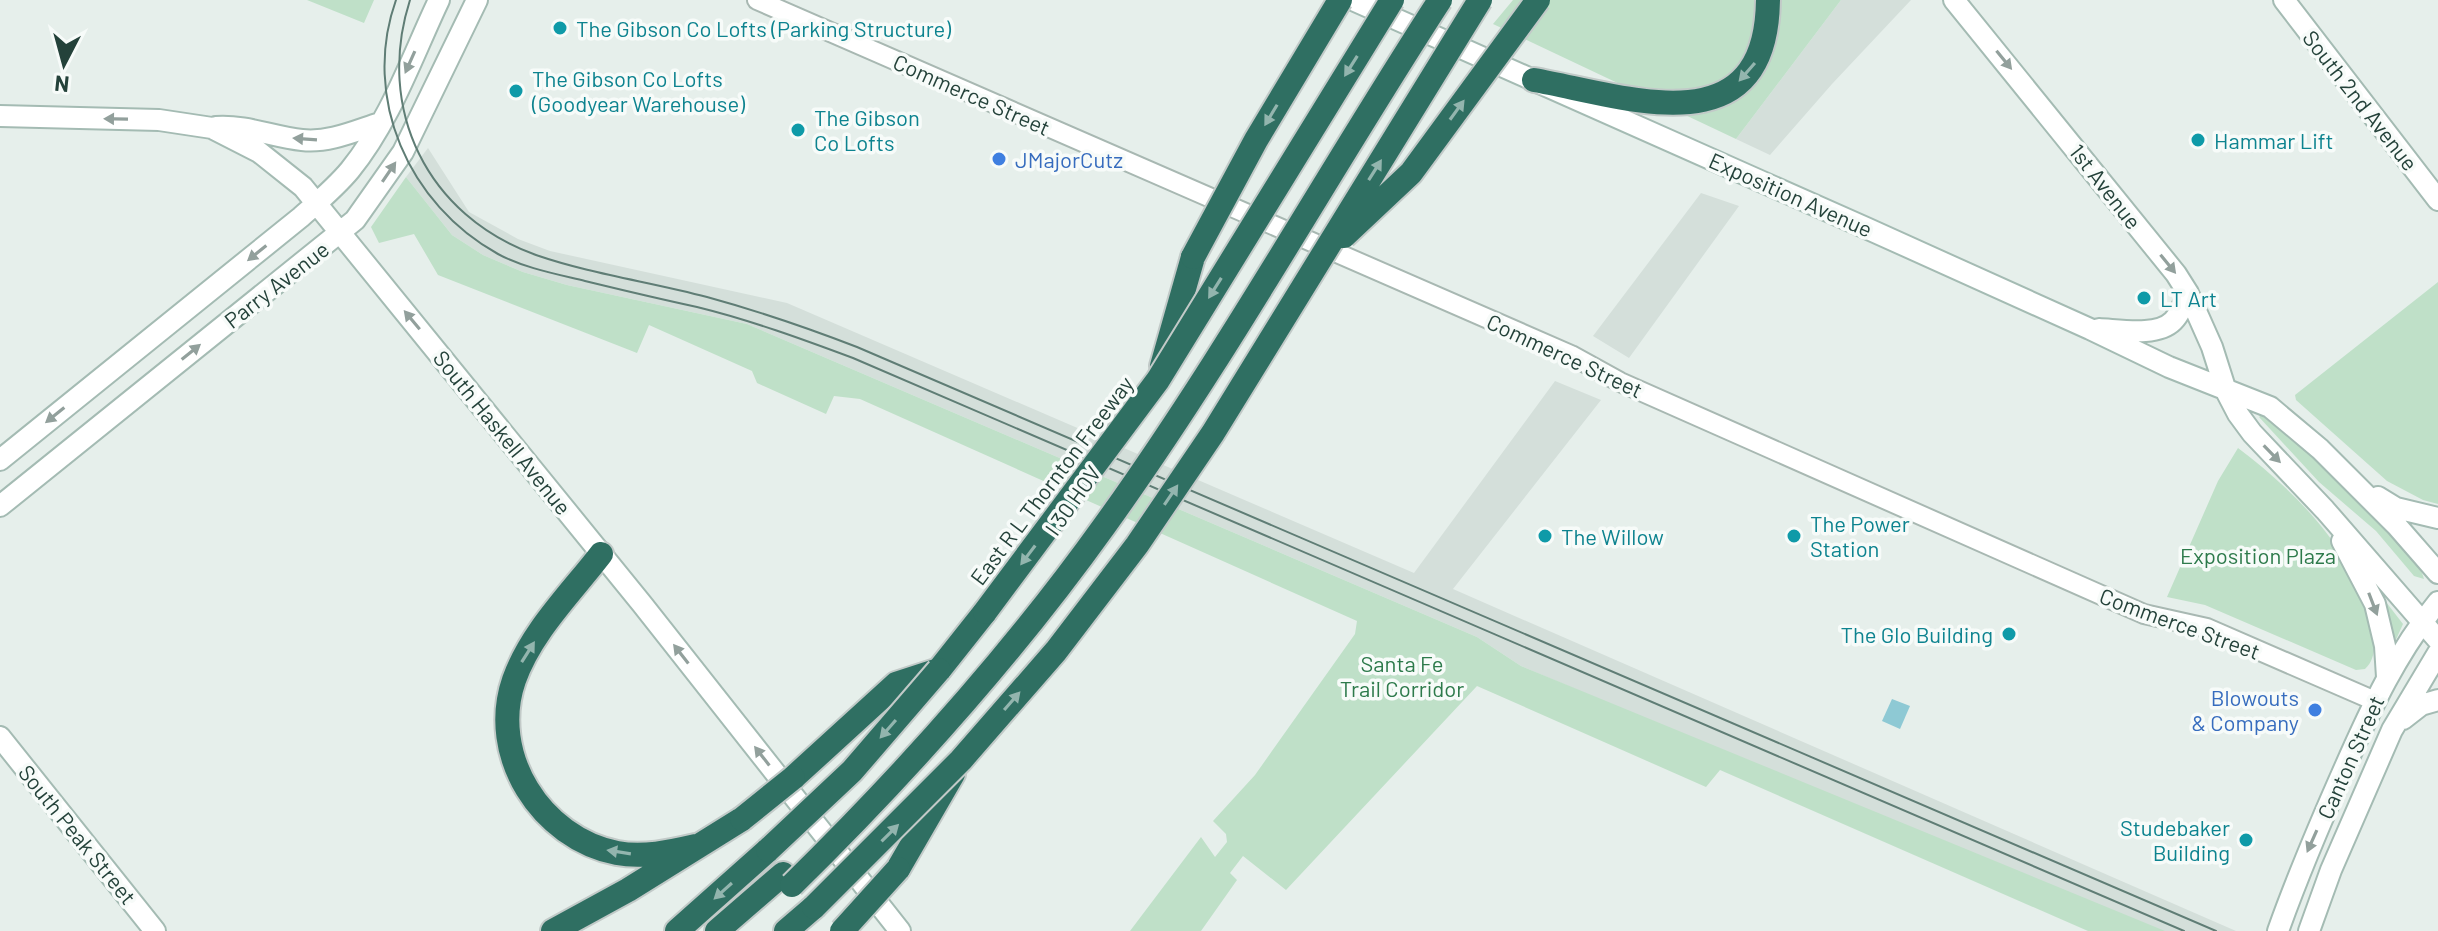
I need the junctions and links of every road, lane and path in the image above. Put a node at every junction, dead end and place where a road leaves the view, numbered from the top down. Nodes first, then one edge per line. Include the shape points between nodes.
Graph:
1 (439, 0) edge
2 (477, 0) edge
3 (757, 0) edge
4 (1340, 0) edge
5 (1353, 0) edge
6 (1392, 0) edge
7 (1422, 0) edge
8 (1440, 0) edge
9 (1480, 0) edge
10 (1538, 0) edge
11 (1768, 0) edge
12 (1954, 0) edge
13 (2284, 0) edge
14 (1534, 80) junction
15 (0, 116) edge
16 (380, 123) junction
17 (212, 128) junction
18 (2438, 200) edge
19 (317, 203) junction
20 (341, 233) junction
21 (1319, 260) junction
22 (2188, 293) junction
23 (2090, 329) junction
24 (1158, 380) junction
25 (2226, 391) junction
26 (0, 460) edge
27 (2356, 485) junction
28 (0, 506) edge
29 (2325, 510) junction
30 (2438, 518) edge
31 (601, 554) junction
32 (2438, 573) edge
33 (2438, 602) edge
34 (2422, 621) junction
35 (2438, 640) edge
36 (2438, 653) edge
37 (939, 670) junction
38 (2387, 677) junction
39 (2438, 700) edge
40 (2375, 701) junction
41 (2392, 730) junction
42 (0, 737) edge
43 (961, 760) junction
44 (696, 846) junction
45 (787, 879) junction
46 (2280, 926) edge
47 (2312, 930) edge
48 (155, 931) edge
49 (553, 931) edge
50 (677, 931) edge
51 (717, 931) edge
52 (742, 931) edge
53 (786, 931) edge
54 (842, 931) edge
55 (900, 931) edge

1 -> 16 main road, Parry Avenue
20 -> 2 main road, Parry Avenue via 403,152
3 - 40 street, Commerce Street via 1571,355 1620,382 2144,614 2207,628
4 -> 24 highway, bridge via 1193,257
5 - 14 main road, Exposition Avenue
6 -> 24 highway, East R L Thornton Freeway, bridge
7 - 45 highway, I 30 HOV via 1142,446 1050,577 936,716
8 - 45 highway, I 30 HOV, bridge via 1099,534 976,691 875,803
21 -> 9 highway, bridge
21 -> 10 highway, bridge via 1411,173
11 -> 14 highway via 1767,35 1755,65 1715,97 1664,104
12 -> 22 main road, 1st Avenue
13 - 18 main road, South 2nd Avenue
14 - 23 main road, Exposition Avenue
17 -> 15 main road, South Haskell Avenue via 159,120
16 -> 17 main road via 320,140
16 - 19 main road, Parry Avenue via 350,170
17 - 19 main road, South Haskell Avenue via 283,169
19 - 20 main road, South Haskell Avenue
19 -> 26 main road, Parry Avenue
28 -> 20 main road, Parry Avenue
31 -> 20 main road, South Haskell Avenue
43 -> 21 highway, bridge via 1056,651 1137,545
22 - 23 main road via 2164,327
22 - 25 main road, 1st Avenue
23 - 25 main road, Exposition Avenue
24 -> 37 highway, East R L Thornton Freeway, bridge
25 - 27 main road, Exposition Avenue via 2270,407
25 -> 29 main road via 2252,433
27 - 30 main road via 2396,508
27 - 32 main road, Exposition Avenue
29 - 34 main road
29 -> 38 main road via 2375,604
44 -> 31 highway via 656,854 619,854 592,846 571,836 542,810 517,769 509,706 520,665
55 -> 31 main road, South Haskell Avenue
33 - 34 main road, Canton Street
34 - 35 main road
34 - 38 main road, Canton Street
36 - 41 main road, Canton Street
37 - 44 highway, bridge via 896,684 793,778 742,819
37 -> 50 highway, East R L Thornton Freeway, bridge via 852,771
38 - 40 main road, Canton Street
39 - 41 main road via 2421,705
40 -> 46 main road, Canton Street via 2299,870
41 - 47 main road, Canton Street via 2331,870
42 - 48 main road, South Peak Street
53 -> 43 highway, bridge
43 - 54 highway, bridge via 898,869
44 - 49 highway
45 - 51 highway, I 30 HOV
45 - 52 highway, I 30 HOV

